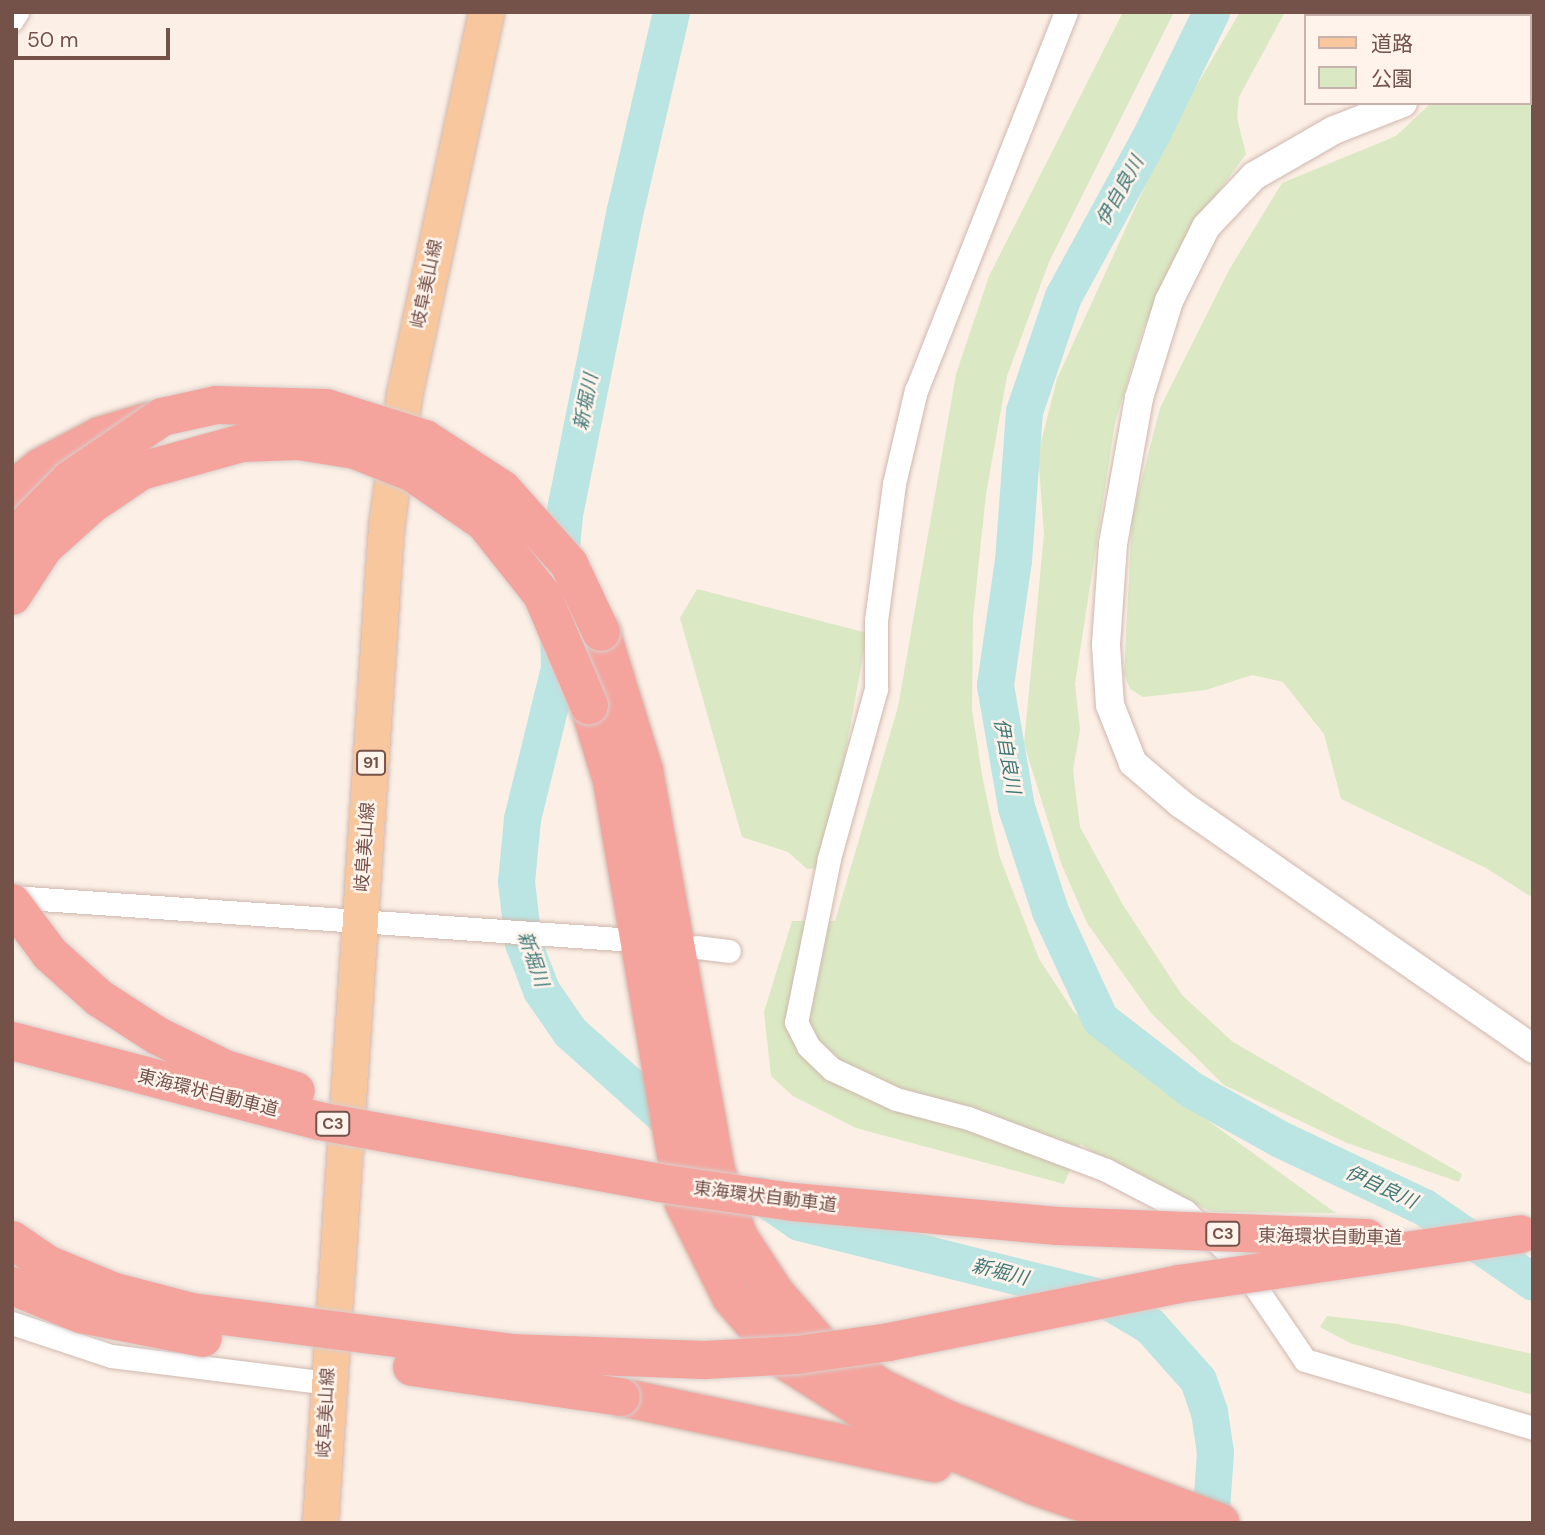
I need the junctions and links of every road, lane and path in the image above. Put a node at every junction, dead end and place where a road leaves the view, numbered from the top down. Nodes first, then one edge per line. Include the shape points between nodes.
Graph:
1 (17, 12) edge
2 (486, 12) edge
3 (1066, 12) edge
4 (12, 20) edge
5 (1398, 105) edge
6 (162, 417) junction
7 (12, 490) edge
8 (12, 539) edge
9 (12, 596) edge
10 (12, 897) edge
11 (12, 903) edge
12 (360, 922) junction
13 (618, 939) dead end
14 (697, 947) dead end
15 (729, 951) dead end
16 (12, 1041) edge
17 (1533, 1049) edge
18 (671, 1193) junction
19 (1526, 1233) edge
20 (12, 1240) edge
21 (12, 1286) edge
22 (12, 1323) edge
23 (327, 1384) junction
24 (1533, 1428) edge
25 (1035, 1486) junction
26 (1154, 1513) edge
27 (320, 1523) edge
28 (1220, 1523) edge

1 - 4 street
2 - 12 main road, 岐阜美山線 / 91 via 404,395 391,482
3 - 24 street via 916,390 894,484 876,621 876,689 829,859 796,1022 808,1046 832,1069 895,1099 968,1118 1106,1170 1185,1211 1238,1263 1305,1360
5 - 17 street via 1334,130 1254,176 1206,227 1175,289 1139,398 1113,544 1106,645 1110,705 1133,763 1181,804
6 - 7 highway, bridge via 100,436 41,467
6 - 8 highway, bridge via 71,481
6 - 26 highway, bridge via 216,405 277,404 337,411 425,439 502,489 538,525 569,564 601,632 644,771 687,1029 716,1171 738,1236 775,1293 821,1346 881,1388
9 - 18 highway, bridge via 44,547 92,504 141,471 242,443 298,441 355,450 413,473 485,522 542,594 589,705 612,780 651,1013
10 - 12 street
11 - 18 highway, bridge via 50,954 99,998 158,1036 225,1069
12 - 13 street
12 - 23 main road, 岐阜美山線 / 91
14 - 15 street
16 - 18 highway, 東海環状自動車道 / C3, bridge via 319,1121
18 - 19 highway, 東海環状自動車道 / C3, bridge via 1057,1226 1340,1238
18 - 25 highway via 731,1297 786,1361 875,1418
19 - 20 highway, bridge via 1179,1284 889,1342 704,1360 510,1353 192,1312 114,1292 47,1264
21 - 25 highway, bridge via 80,1314 166,1333 621,1397
22 - 23 street via 111,1356
23 - 27 main road, 岐阜美山線 / 91
25 - 26 highway
26 - 28 highway

